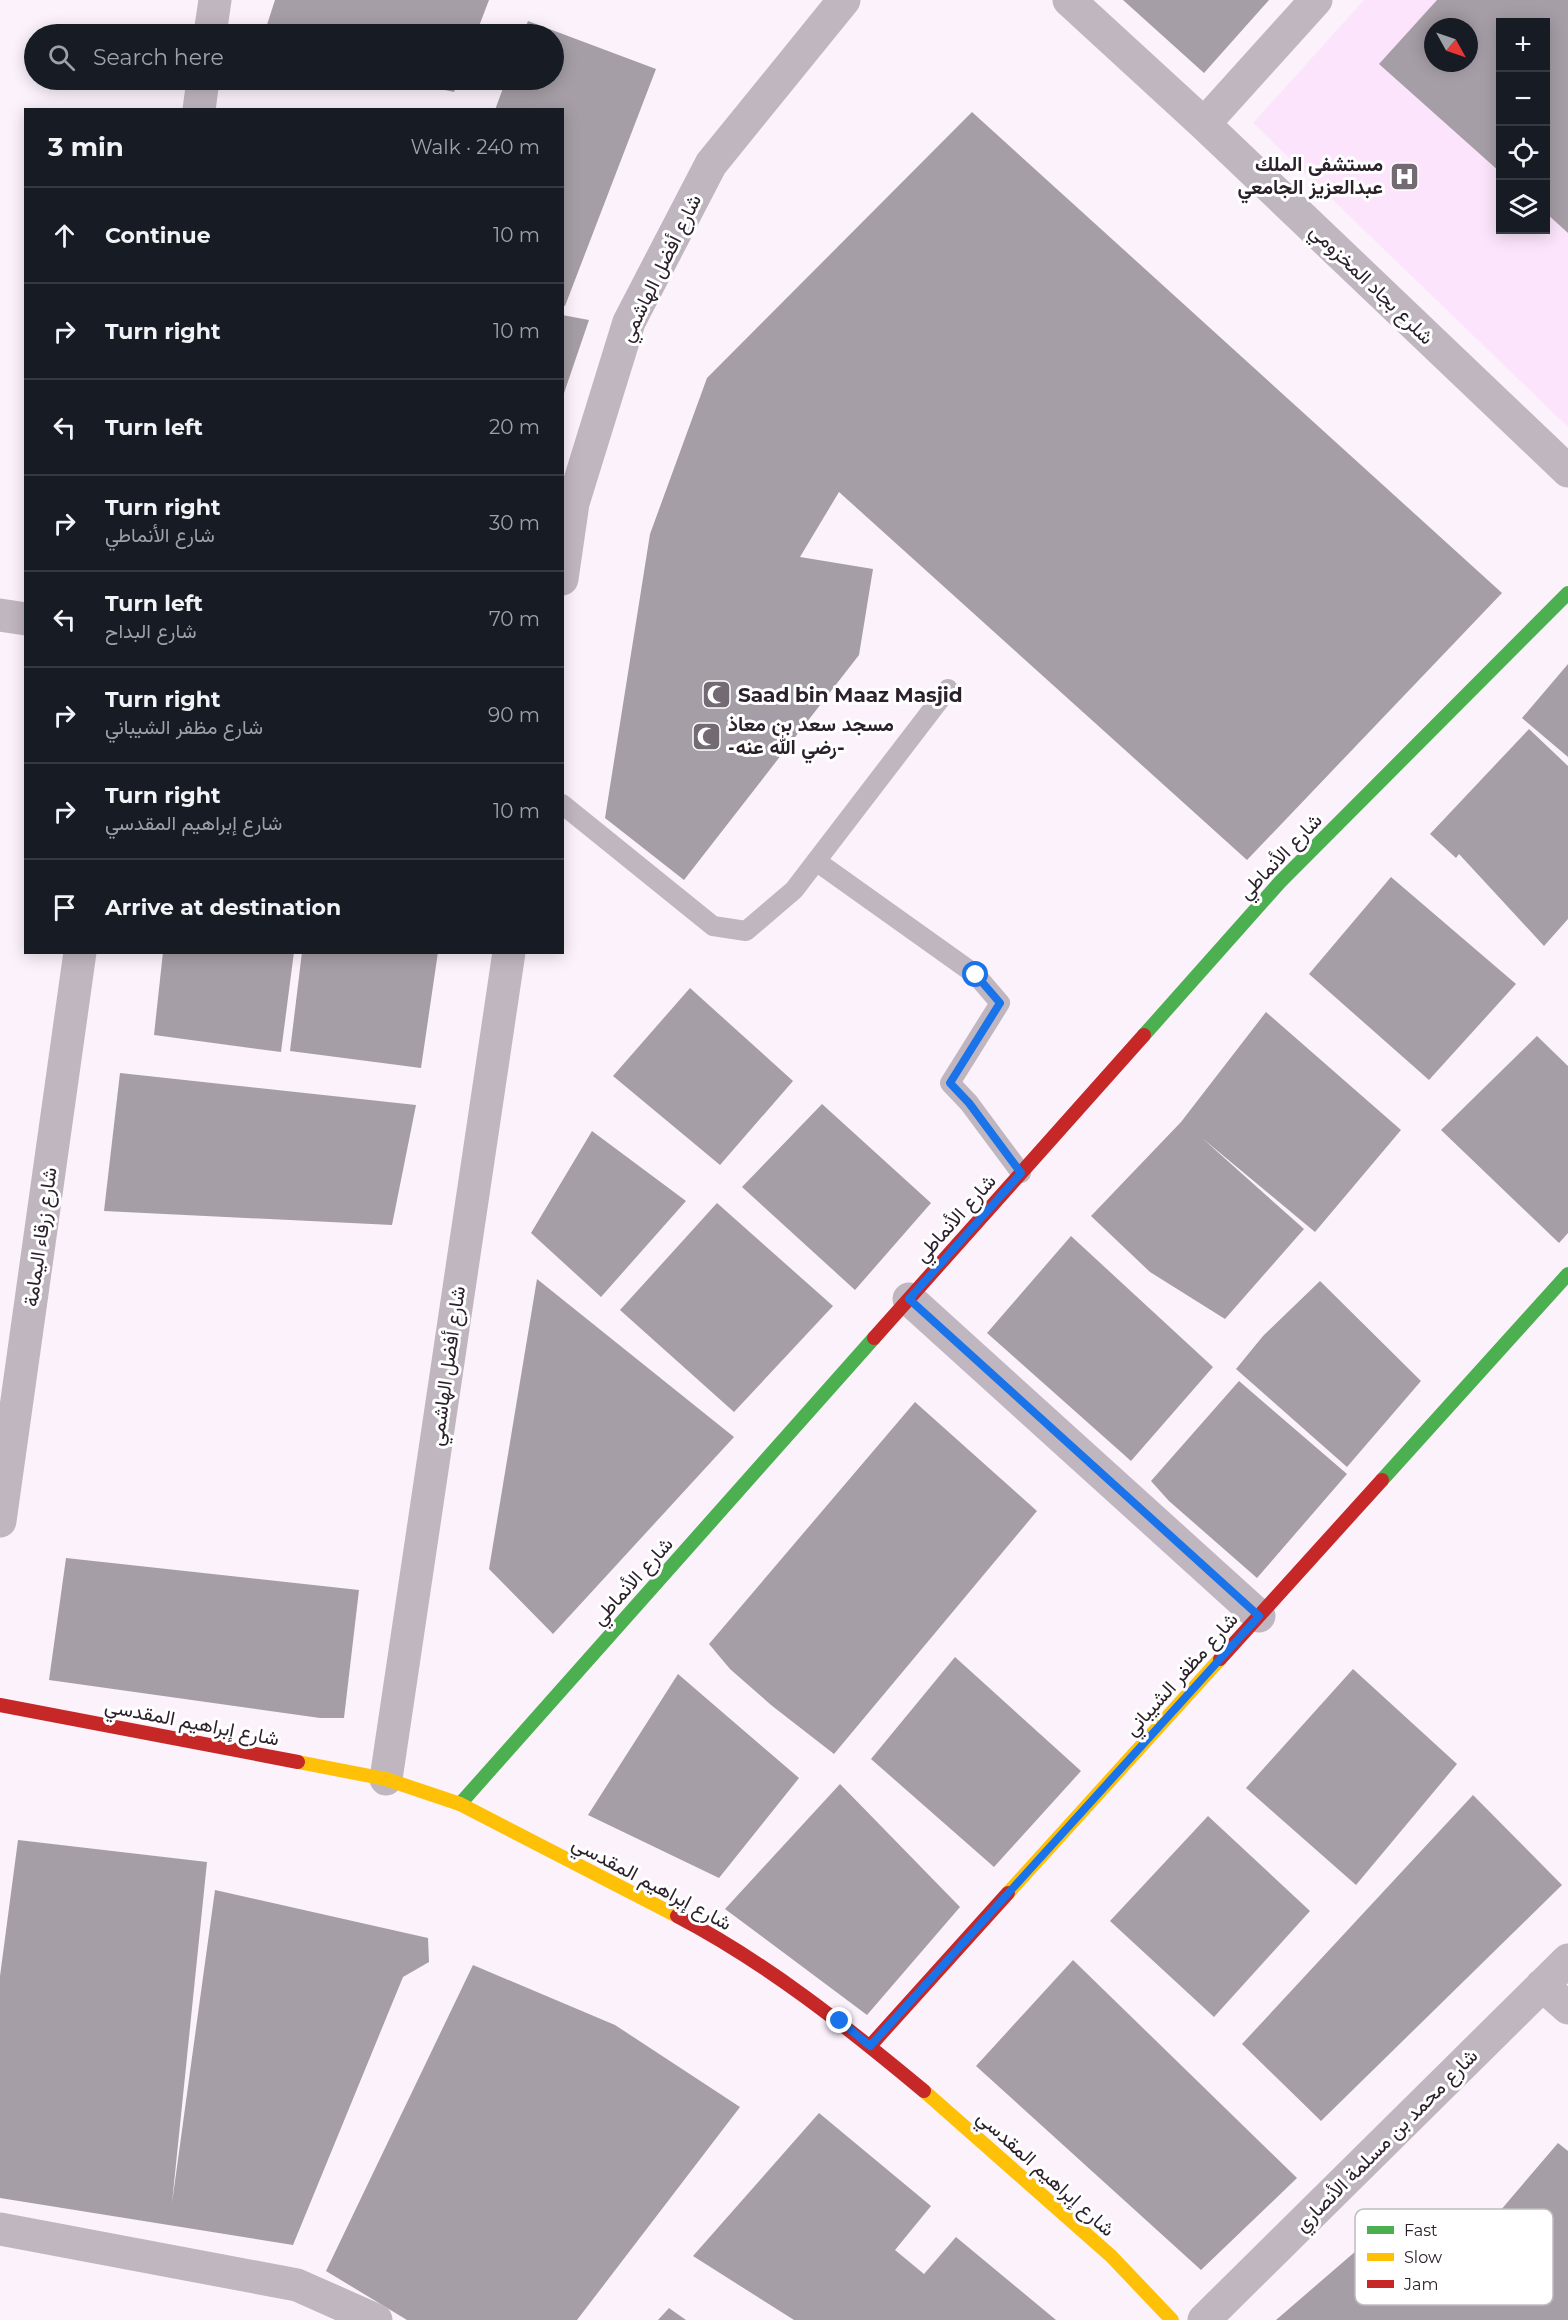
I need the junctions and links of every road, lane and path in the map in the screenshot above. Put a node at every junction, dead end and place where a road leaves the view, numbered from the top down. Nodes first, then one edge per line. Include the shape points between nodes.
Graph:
1 (215, 0) edge
2 (844, 0) edge
3 (1069, 0) edge
4 (1316, 0) edge
5 (211, 24) edge
6 (202, 90) edge
7 (199, 108) edge
8 (1204, 124) junction
9 (1568, 471) edge
10 (564, 565) edge
11 (1568, 593) edge
12 (0, 615) edge
13 (24, 619) edge
14 (948, 689) dead end
15 (564, 806) edge
16 (816, 861) junction
17 (80, 954) edge
18 (509, 954) edge
19 (1021, 1173) junction
20 (1568, 1274) edge
21 (909, 1299) junction
22 (0, 1521) edge
23 (1259, 1616) junction
24 (0, 1705) edge
25 (386, 1779) junction
26 (459, 1804) junction
27 (1568, 1960) edge
28 (1542, 1985) junction
29 (1568, 2008) edge
30 (870, 2046) junction
31 (0, 2229) edge
32 (376, 2320) edge
33 (1172, 2320) edge
34 (1204, 2320) edge

1 - 5 street
2 - 10 street, شارع أفضل الهاشمي via 711,164 629,322 573,503
3 - 8 street, شلرع بجاد المخزومي
4 - 8 street
6 - 7 street
8 - 9 street, شلرع بجاد المخزومي
11 - 19 street, شارع الأنماطي via 1280,882
12 - 13 street
14 - 16 lane
15 - 16 lane via 713,926 746,931 794,890
16 - 19 lane via 976,975 1000,1003 950,1083
17 - 22 street, شارع زرقاء اليمامة
18 - 25 street, شارع أفضل الهاشمي
19 - 21 street, شارع الأنماطي
20 - 23 street, شارع مظفر الشيباني
21 - 23 street
21 - 26 street, شارع الأنماطي
23 - 30 street, شارع مظفر الشيباني
24 - 25 street, شارع إبراهيم المقدسي
25 - 26 street, شارع إبراهيم المقدسي
26 - 30 street, شارع إبراهيم المقدسي via 709,1933 840,2021
27 - 28 street, شارع محمد بن مسلمة الأنصاري
28 - 29 street
28 - 34 street, شارع محمد بن مسلمة الأنصاري
30 - 33 street, شارع إبراهيم المقدسي via 1111,2256
31 - 32 street via 297,2285

